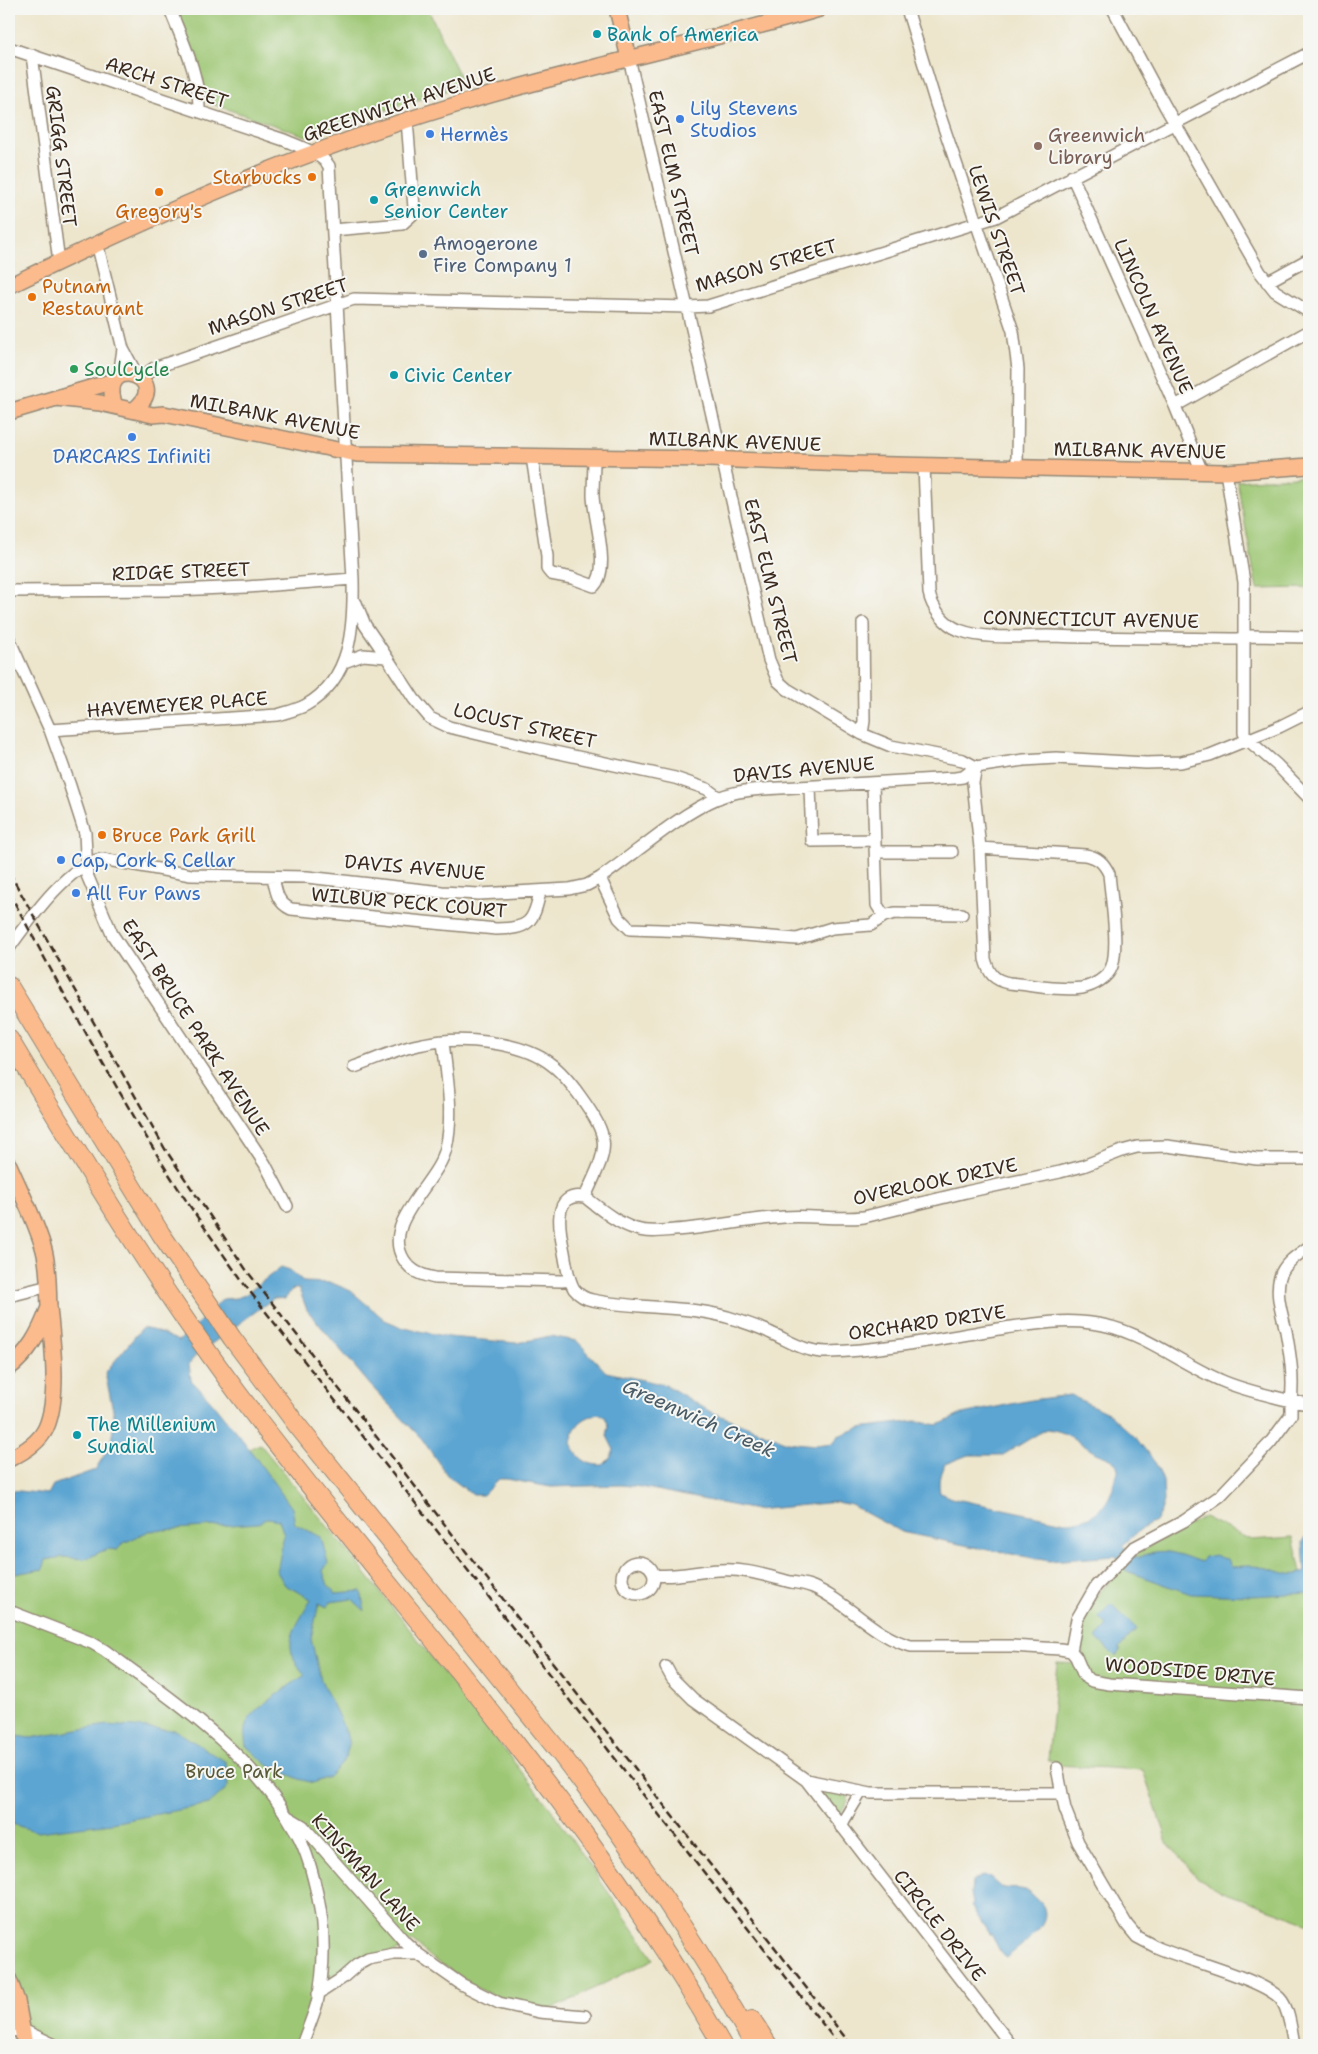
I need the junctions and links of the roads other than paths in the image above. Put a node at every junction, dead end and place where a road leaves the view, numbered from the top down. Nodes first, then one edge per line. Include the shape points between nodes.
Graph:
1 (170, 9) edge
2 (616, 9) edge
3 (818, 9) edge
4 (907, 9) edge
5 (1113, 9) edge
6 (9, 48) edge
7 (1309, 53) edge
8 (32, 55) junction
9 (629, 58) junction
10 (199, 111) junction
11 (407, 120) junction
12 (1175, 123) junction
13 (313, 153) junction
14 (1072, 176) junction
15 (977, 223) junction
16 (332, 230) junction
17 (98, 243) junction
18 (1309, 259) edge
19 (58, 262) junction
20 (1267, 282) junction
21 (9, 286) edge
22 (337, 304) junction
23 (688, 307) junction
24 (1309, 312) edge
25 (1309, 331) edge
26 (123, 349) junction
27 (117, 379) junction
28 (142, 382) junction
29 (56, 398) junction
30 (115, 406) junction
31 (1175, 406) junction
32 (134, 410) junction
33 (9, 412) edge
34 (164, 414) junction
35 (346, 452) junction
36 (532, 457) junction
37 (594, 458) junction
38 (724, 460) junction
39 (924, 466) junction
40 (1309, 466) edge
41 (1017, 467) junction
42 (1202, 472) junction
43 (1226, 472) junction
44 (354, 579) junction
45 (9, 592) edge
46 (354, 599) junction
47 (863, 623) dead end
48 (1309, 637) edge
49 (1245, 638) junction
50 (9, 639) edge
51 (386, 656) junction
52 (343, 664) junction
53 (1309, 712) edge
54 (50, 730) junction
55 (862, 734) junction
56 (1248, 740) junction
57 (976, 767) junction
58 (873, 784) junction
59 (810, 787) junction
60 (718, 798) junction
61 (1309, 798) edge
62 (875, 840) junction
63 (980, 848) junction
64 (876, 852) junction
65 (952, 852) dead end
66 (86, 863) junction
67 (274, 877) junction
68 (600, 878) junction
69 (540, 892) junction
70 (962, 914) dead end
71 (884, 916) junction
72 (9, 948) edge
73 (9, 986) edge
74 (9, 1039) edge
75 (443, 1042) junction
76 (354, 1067) dead end
77 (1309, 1159) edge
78 (9, 1165) edge
79 (584, 1197) junction
80 (288, 1206) dead end
81 (1309, 1247) edge
82 (570, 1280) junction
83 (49, 1286) junction
84 (9, 1296) edge
85 (49, 1307) junction
86 (9, 1368) edge
87 (1291, 1401) junction
88 (1309, 1404) edge
89 (9, 1459) edge
90 (654, 1575) dead end
91 (9, 1611) edge
92 (1070, 1651) junction
93 (666, 1667) dead end
94 (1309, 1698) edge
95 (1057, 1768) dead end
96 (806, 1780) junction
97 (861, 1792) junction
98 (1061, 1793) junction
99 (286, 1816) junction
100 (842, 1827) junction
101 (695, 1947) junction
102 (418, 1954) junction
103 (9, 1980) edge
104 (318, 1994) junction
105 (704, 2013) junction
106 (585, 2016) dead end
107 (19, 2035) edge
108 (55, 2045) edge
109 (302, 2045) edge
110 (717, 2045) edge
111 (722, 2045) edge
112 (754, 2045) edge
113 (768, 2045) edge
114 (1011, 2045) edge
115 (1294, 2045) edge

1 - 10 street via 197,89
2 - 9 main road
3 - 9 main road, GREENWICH AVENUE
4 - 15 street, LEWIS STREET
5 - 12 street
6 - 8 street, ARCH STREET
7 - 12 street, MASON STREET
8 - 10 street, ARCH STREET
8 - 19 street, GRIGG STREET
9 - 11 main road, GREENWICH AVENUE
9 - 23 street, EAST ELM STREET
10 - 13 street, ARCH STREET
11 - 13 main road, GREENWICH AVENUE
11 - 16 street via 412,216 402,224
12 - 14 street, MASON STREET
12 - 20 street
13 - 16 street, HAVEMEYER PLACE via 329,166
13 - 17 main road, GREENWICH AVENUE
14 - 15 street, MASON STREET via 996,217
14 - 31 street, LINCOLN AVENUE
15 - 23 street, MASON STREET via 717,303
15 - 41 street, LEWIS STREET via 1016,344
16 - 22 street, HAVEMEYER PLACE
17 - 19 main road, GREENWICH AVENUE
17 - 26 street
18 - 20 street
19 - 21 main road, GREENWICH AVENUE
20 - 24 street via 1275,291
22 - 23 street, MASON STREET via 354,300
22 - 28 street, MASON STREET via 154,368
22 - 35 street, HAVEMEYER PLACE
23 - 38 street, EAST ELM STREET
25 - 31 street
26 - 27 street
26 - 28 street
27 - 28 main road, MASON STREET via 127,374
27 - 29 main road, MASON STREET
27 - 30 main road via 111,387
28 - 32 main road, MASON STREET via 146,399
28 - 34 main road, MILBANK AVENUE
29 - 30 main road, MASON STREET
29 - 33 main road, MASON STREET
30 - 32 main road, MASON STREET
31 - 42 street, LINCOLN AVENUE
32 - 34 main road, MILBANK AVENUE
34 - 35 main road, MILBANK AVENUE
35 - 36 main road, MILBANK AVENUE
35 - 44 street, HAVEMEYER PLACE
36 - 37 main road, MILBANK AVENUE
36 - 37 street via 547,569 551,574 594,586 598,582 603,554 593,497
37 - 38 main road, MILBANK AVENUE
38 - 39 main road, MILBANK AVENUE
38 - 55 street, EAST ELM STREET via 778,681
39 - 41 main road, MILBANK AVENUE
39 - 49 street, CONNECTICUT AVENUE via 929,593 935,609 957,629 984,635
40 - 43 main road, MILBANK AVENUE
41 - 42 main road, MILBANK AVENUE
42 - 43 main road, MILBANK AVENUE
43 - 49 street via 1244,582
44 - 45 street, RIDGE STREET via 176,590
44 - 46 street, HAVEMEYER PLACE
46 - 51 street, LOCUST STREET via 365,625
46 - 52 street, HAVEMEYER PLACE via 351,638
47 - 55 street
48 - 49 street, CONNECTICUT AVENUE
49 - 56 street via 1244,733
50 - 54 street, EAST BRUCE PARK AVENUE
51 - 52 street via 363,655
51 - 60 street, LOCUST STREET via 424,713 449,727 675,778 707,789
52 - 54 street, HAVEMEYER PLACE via 316,698 277,715
53 - 56 street, EAST ELM STREET
54 - 66 street, EAST BRUCE PARK AVENUE via 85,833
55 - 57 street, EAST ELM STREET via 891,746 963,760
56 - 57 street, EAST ELM STREET via 1181,762 1056,758
56 - 61 street
57 - 58 street, DAVIS AVENUE via 963,777
57 - 63 street via 973,783
58 - 59 street, DAVIS AVENUE
58 - 62 street
59 - 60 street, DAVIS AVENUE via 746,790
59 - 62 street via 812,841
60 - 68 street, DAVIS AVENUE via 691,813
62 - 64 street
63 - 63 street via 985,959 991,975 1009,983 1081,988 1106,975 1112,967 1114,949 1109,874 1104,864 1093,856
64 - 65 street
64 - 71 street via 877,905
66 - 67 street, DAVIS AVENUE via 102,859 190,875
66 - 72 street via 37,910
66 - 80 street, EAST BRUCE PARK AVENUE via 87,875 112,934 265,1164
67 - 69 street, DAVIS AVENUE via 343,880 442,892
67 - 69 street, WILBUR PECK COURT via 279,900 291,909 496,929 515,929 531,921
68 - 69 street, DAVIS AVENUE via 587,885
68 - 71 street via 619,918 630,929 797,939 832,928 872,925
70 - 71 street via 895,913
73 - 101 highway via 143,1206 211,1309 308,1438 575,1773 640,1862
74 - 105 highway via 188,1325 267,1431 574,1818
75 - 76 street via 424,1044
75 - 79 street via 475,1040 515,1048 538,1055 568,1080 597,1121 604,1143 602,1158
75 - 82 street via 449,1116 446,1148 437,1171 418,1195 399,1231 401,1255 414,1271 435,1278
77 - 79 street, OVERLOOK DRIVE via 1257,1159 1167,1146 1138,1147 1060,1172 864,1217 849,1219 807,1215 665,1231 637,1230
78 - 83 main road via 40,1239
79 - 82 street via 571,1197 561,1209 559,1218
81 - 87 street via 1284,1268 1278,1287 1292,1368
82 - 87 street, ORCHARD DRIVE via 579,1295 588,1299 735,1319 794,1346 827,1352 1043,1323 1110,1326 1146,1340 1221,1381
83 - 84 street
83 - 85 main road
85 - 86 main road via 33,1345
85 - 89 main road via 51,1413 38,1439
87 - 88 street, ORCHARD DRIVE
87 - 92 street via 1292,1415 1220,1496 1184,1521 1133,1548 1096,1586 1081,1610
90 - 92 street via 667,1577 687,1572 742,1569 812,1586 832,1596 898,1643 911,1646 1011,1646
91 - 99 street via 92,1643 151,1684 209,1730 245,1764 266,1786
92 - 94 street, WOODSIDE DRIVE via 1084,1676 1092,1681
93 - 96 street via 672,1678 693,1699
95 - 98 street
96 - 97 street
96 - 100 street, CIRCLE DRIVE
97 - 98 street
97 - 100 street
98 - 115 street via 1078,1842 1112,1903 1134,1934 1167,1952 1275,1993 1285,2007
99 - 102 street, KINSMAN LANE via 303,1826
99 - 104 street via 307,1858 322,1914 322,1967
100 - 114 street, CIRCLE DRIVE
101 - 112 highway
101 - 113 highway via 733,1993
102 - 104 street, KINSMAN LANE via 394,1954 368,1960
102 - 106 street, KINSMAN LANE via 461,1984 499,2003 539,2012
103 - 107 main road via 17,2001
104 - 109 street
105 - 110 highway
105 - 111 highway
107 - 108 street

